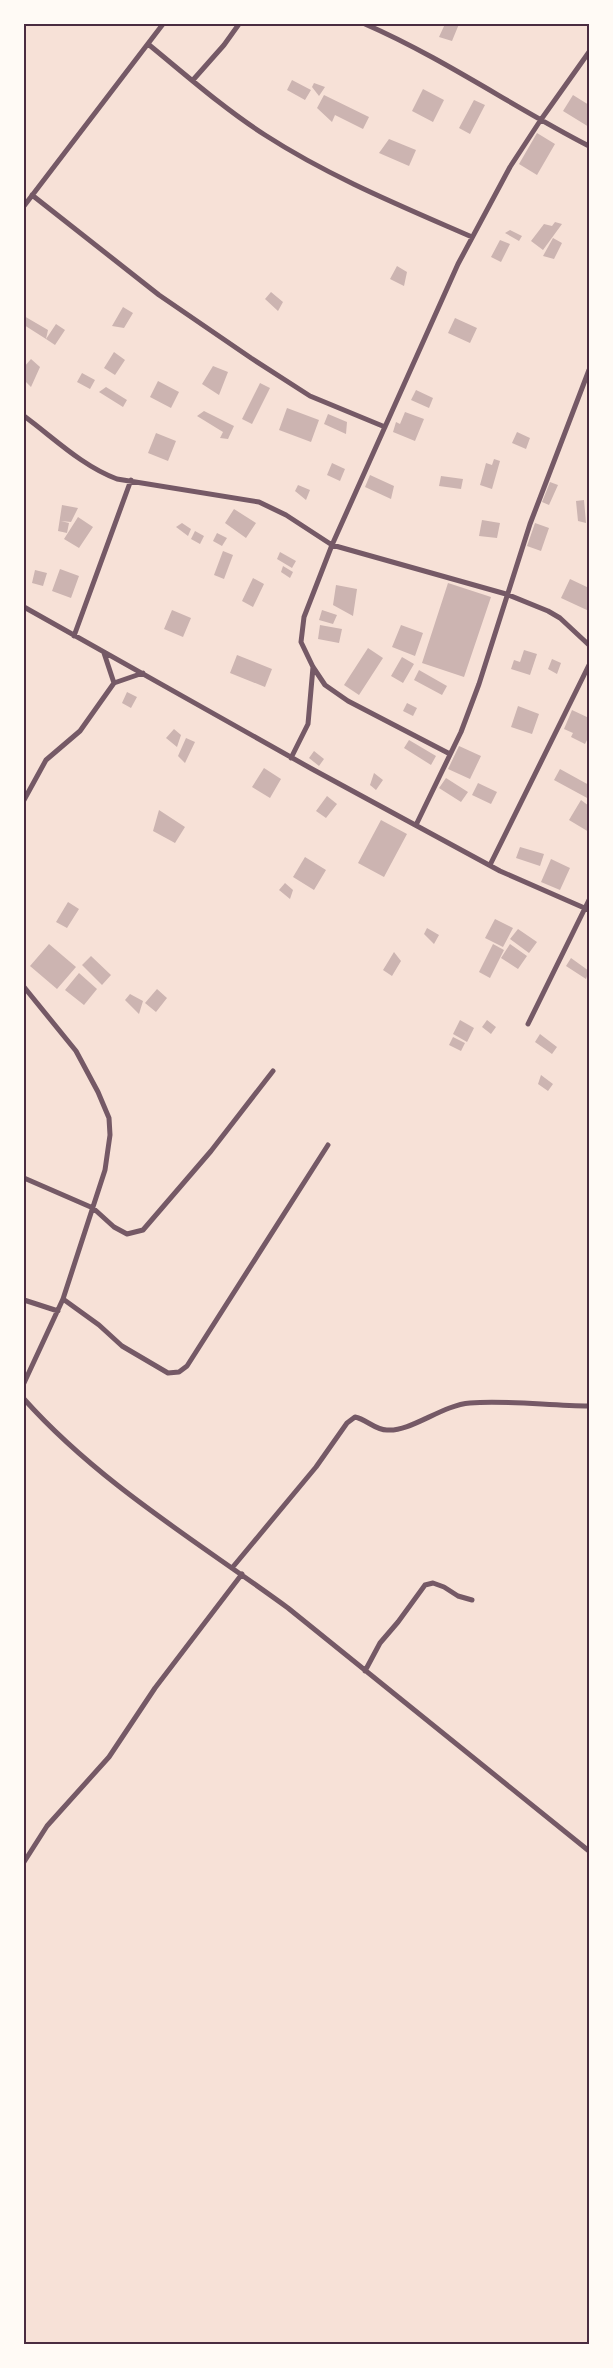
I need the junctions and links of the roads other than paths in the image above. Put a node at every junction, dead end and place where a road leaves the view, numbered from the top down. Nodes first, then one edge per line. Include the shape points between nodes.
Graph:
1 (163, 24) edge
2 (239, 24) edge
3 (366, 24) edge
4 (148, 44) junction
5 (589, 52) edge
6 (193, 80) junction
7 (540, 121) junction
8 (589, 146) edge
9 (32, 195) junction
10 (24, 206) edge
11 (472, 237) junction
12 (589, 370) edge
13 (24, 416) edge
14 (385, 427) junction
15 (131, 480) junction
16 (332, 545) junction
17 (506, 594) junction
18 (24, 607) edge
19 (74, 636) junction
20 (589, 645) edge
21 (104, 653) junction
22 (589, 665) edge
23 (313, 666) junction
24 (143, 673) junction
25 (114, 683) junction
26 (450, 754) junction
27 (291, 758) junction
28 (24, 800) edge
29 (416, 825) junction
30 (490, 865) junction
31 (589, 900) edge
32 (588, 909) edge
33 (24, 987) edge
34 (528, 1024) dead end
35 (273, 1071) dead end
36 (328, 1145) dead end
37 (24, 1178) edge
38 (93, 1208) junction
39 (63, 1299) junction
40 (24, 1300) edge
41 (58, 1311) junction
42 (24, 1383) edge
43 (24, 1399) edge
44 (589, 1406) edge
45 (232, 1568) junction
46 (242, 1574) junction
47 (472, 1600) dead end
48 (365, 1671) junction
49 (589, 1851) edge
50 (24, 1862) edge

1 - 4 street
2 - 6 street
3 - 7 street via 442,62
4 - 6 street
4 - 9 street
5 - 7 street
6 - 11 street via 264,134 318,167
7 - 8 street
7 - 11 street
9 - 10 street
9 - 14 street via 159,295 258,362 310,396
11 - 14 street
12 - 17 street
13 - 15 street via 88,464 105,474
14 - 16 street
15 - 16 street via 259,502 286,515
15 - 19 street
16 - 17 street
16 - 23 street via 304,617 301,642
17 - 20 street via 560,618
17 - 26 street via 479,684
18 - 19 street
19 - 21 street
21 - 24 street
21 - 25 street
22 - 30 street
23 - 26 street via 325,685 348,701
23 - 27 street via 308,724
24 - 25 street
24 - 27 street
25 - 28 street via 80,731 46,760
26 - 29 street
27 - 29 street
29 - 30 street
30 - 32 street
31 - 32 street
32 - 34 street
33 - 38 street via 76,1051 109,1118 110,1135 104,1170
35 - 38 street via 211,1151 143,1230 126,1234
36 - 39 street via 187,1366 179,1372 168,1373 139,1356
37 - 38 street
38 - 39 street
39 - 41 street
40 - 41 street
41 - 42 street
43 - 45 street via 50,1428 115,1481
44 - 45 street via 468,1403 386,1430 355,1417
45 - 46 street
46 - 48 street
46 - 50 street via 155,1688 109,1757 47,1826
47 - 48 street via 433,1583 425,1585 380,1643
48 - 49 street

